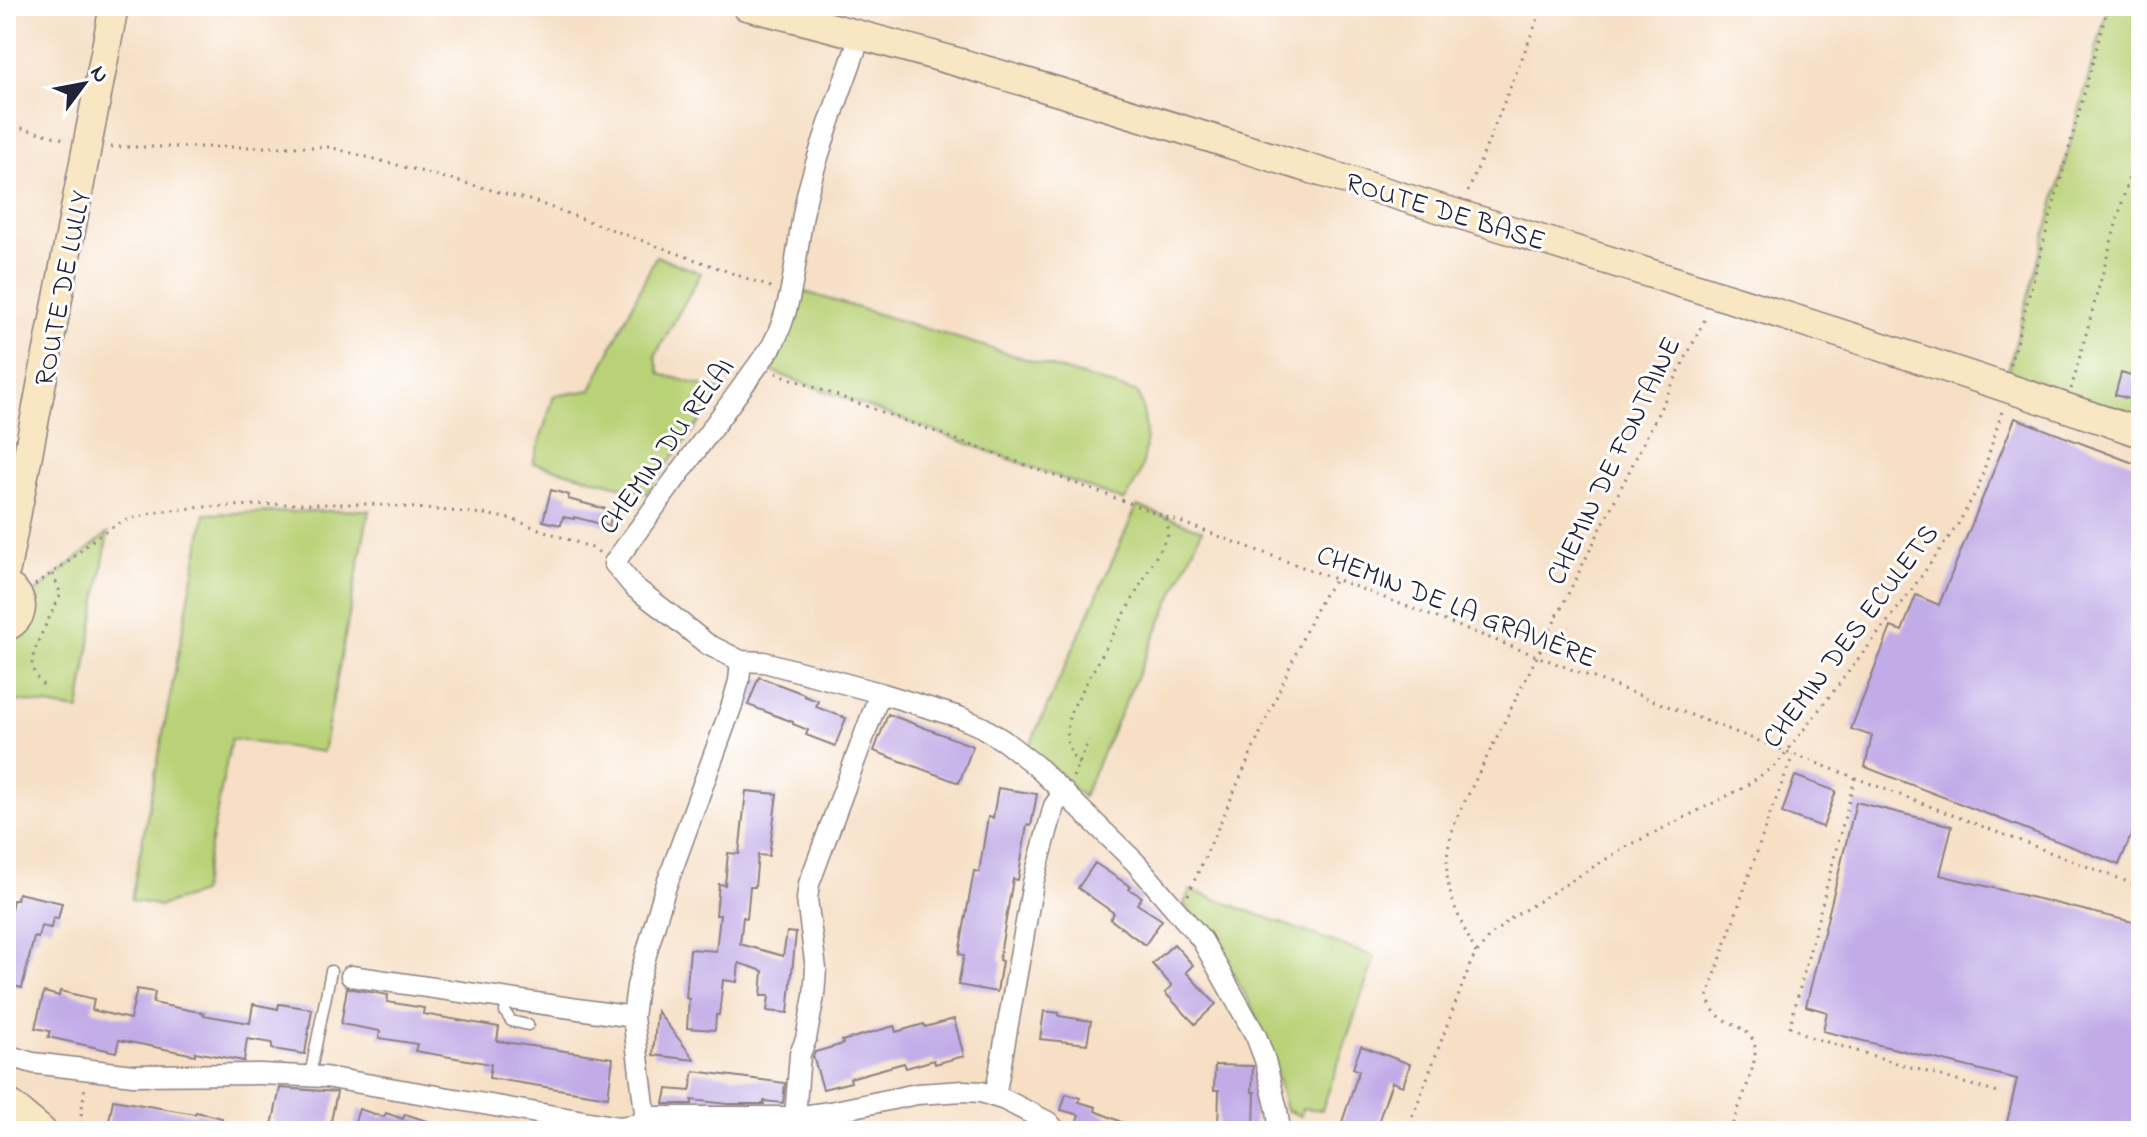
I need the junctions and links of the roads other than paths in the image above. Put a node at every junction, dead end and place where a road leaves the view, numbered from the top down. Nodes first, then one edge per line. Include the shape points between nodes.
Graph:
1 (114, 6) edge
2 (746, 6) edge
3 (861, 34) junction
4 (2141, 433) edge
5 (6, 569) edge
6 (6, 586) edge
7 (6, 627) edge
8 (741, 661) junction
9 (880, 693) junction
10 (1064, 792) junction
11 (341, 974) joint
12 (507, 999) junction
13 (633, 1017) junction
14 (528, 1025) dead end
15 (6, 1055) edge
16 (310, 1075) junction
17 (995, 1097) junction
18 (6, 1101) edge
19 (795, 1117) junction
20 (638, 1125) edge
21 (42, 1131) edge
22 (1056, 1131) edge
23 (1280, 1131) edge

1 - 5 main road, ROUTE DE LULLY
2 - 3 main road, ROUTE DE BASE
3 - 4 main road, ROUTE DE BASE via 1717,294
3 - 8 street, CHEMIN DU RELAI via 808,193 782,327 614,563 634,587 707,644
6 - 7 main road via 22,603 19,618
8 - 9 street, CHEMIN DU RELAI via 764,662
8 - 13 street via 732,705 662,900
9 - 10 street, CHEMIN DU RELAI via 982,727
9 - 19 street via 809,884 816,969
10 - 17 street via 1054,806 1033,883
10 - 23 street, CHEMIN DU RELAI via 1135,862 1202,940 1256,1036
11 - 12 street
11 - 16 lane
12 - 13 street
12 - 14 lane via 505,1012 511,1021
13 - 20 street
15 - 16 street via 133,1075
16 - 20 street via 619,1127
17 - 19 street via 943,1091
17 - 22 street
18 - 21 main road
19 - 20 street via 656,1117

